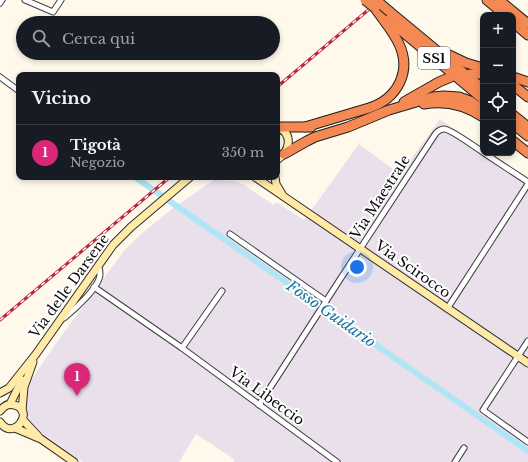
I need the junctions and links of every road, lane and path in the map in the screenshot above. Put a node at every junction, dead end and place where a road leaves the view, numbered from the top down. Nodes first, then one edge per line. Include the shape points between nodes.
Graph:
1 (2, 0) edge
2 (25, 0) edge
3 (61, 0) edge
4 (365, 0) edge
5 (487, 0) edge
6 (499, 0) edge
7 (0, 3) edge
8 (375, 4) edge
9 (501, 12) edge
10 (386, 16) junction
11 (528, 24) edge
12 (516, 25) edge
13 (528, 35) edge
14 (420, 37) junction
15 (480, 67) edge
16 (470, 74) dead end
17 (480, 74) edge
18 (0, 77) edge
19 (451, 77) dead end
20 (516, 78) edge
21 (528, 82) edge
22 (480, 87) edge
23 (516, 87) edge
24 (16, 89) edge
25 (480, 96) edge
26 (528, 97) edge
27 (480, 108) edge
28 (389, 110) junction
29 (480, 115) edge
30 (373, 116) junction
31 (516, 117) edge
32 (516, 126) edge
33 (280, 127) edge
34 (305, 127) junction
35 (528, 127) edge
36 (280, 128) edge
37 (516, 136) edge
38 (528, 136) edge
39 (516, 143) edge
40 (528, 146) edge
41 (480, 151) edge
42 (528, 153) edge
43 (488, 156) edge
44 (280, 157) edge
45 (280, 158) edge
46 (187, 180) edge
47 (192, 180) edge
48 (259, 180) edge
49 (275, 180) edge
50 (528, 183) edge
51 (179, 187) junction
52 (283, 196) junction
53 (230, 234) dead end
54 (360, 248) junction
55 (98, 265) junction
56 (94, 287) junction
57 (222, 291) dead end
58 (325, 302) junction
59 (447, 308) junction
60 (57, 324) junction
61 (528, 341) edge
62 (182, 348) junction
63 (36, 354) junction
64 (518, 356) junction
65 (528, 363) edge
66 (31, 366) junction
67 (0, 393) edge
68 (5, 405) edge
69 (259, 405) junction
70 (0, 411) edge
71 (22, 411) junction
72 (23, 420) junction
73 (0, 422) edge
74 (15, 428) junction
75 (3, 430) edge
76 (41, 439) junction
77 (528, 442) edge
78 (464, 448) dead end
79 (74, 462) edge
80 (337, 462) edge
81 (455, 462) edge

1 - 7 street
2 - 3 street via 53,12
4 - 8 highway, SS1, bridge
5 - 9 highway
6 - 11 highway
8 - 10 highway, SS1, bridge
10 - 14 highway, SS1
10 - 25 highway, SS1
10 - 34 highway via 403,58 402,76 395,90 374,106
12 - 13 highway
14 - 15 highway via 451,57
14 - 22 highway, SS1
16 - 17 highway
18 - 24 street
19 - 28 highway
20 - 21 highway
23 - 26 highway
27 - 28 highway via 456,96 436,96
28 - 29 highway via 446,103 467,108
28 - 30 highway
30 - 34 highway via 335,125
30 - 45 highway via 311,139
31 - 35 highway
32 - 38 highway
33 - 34 highway
36 - 44 street via 287,134 288,145
37 - 40 highway
39 - 42 highway
41 - 54 street, Via Maestrale via 447,129 439,131
43 - 50 street
46 - 51 street, Via delle Darsene
47 - 51 street, Via delle Darsene
48 - 52 street, Via Scirocco
49 - 52 street
50 - 59 street
51 - 55 street, Via delle Darsene via 120,237
52 - 54 street, Via Scirocco
53 - 58 street
54 - 58 street, Via Maestrale
54 - 59 street, Via Scirocco
55 - 56 street via 100,274
55 - 60 street, Via delle Darsene
56 - 60 street via 76,308
56 - 62 street, Via Libeccio
57 - 62 street
58 - 69 street, Via Maestrale
59 - 64 street, Via Scirocco
60 - 63 street, Via delle Darsene
61 - 64 street
62 - 69 street, Via Libeccio
63 - 66 street, Via delle Darsene
63 - 67 street, Via delle Darsene via 9,388
64 - 65 street, Via Scirocco
64 - 77 street via 483,410
66 - 68 street, Via delle Darsene
66 - 71 street, Via delle Darsene via 24,387
68 - 70 street
68 - 71 street via 17,406
69 - 80 street, Via Libeccio
71 - 72 street, Via delle Darsene
72 - 74 street
72 - 76 street
73 - 75 street
74 - 75 street
74 - 76 street
76 - 79 street
78 - 81 street

